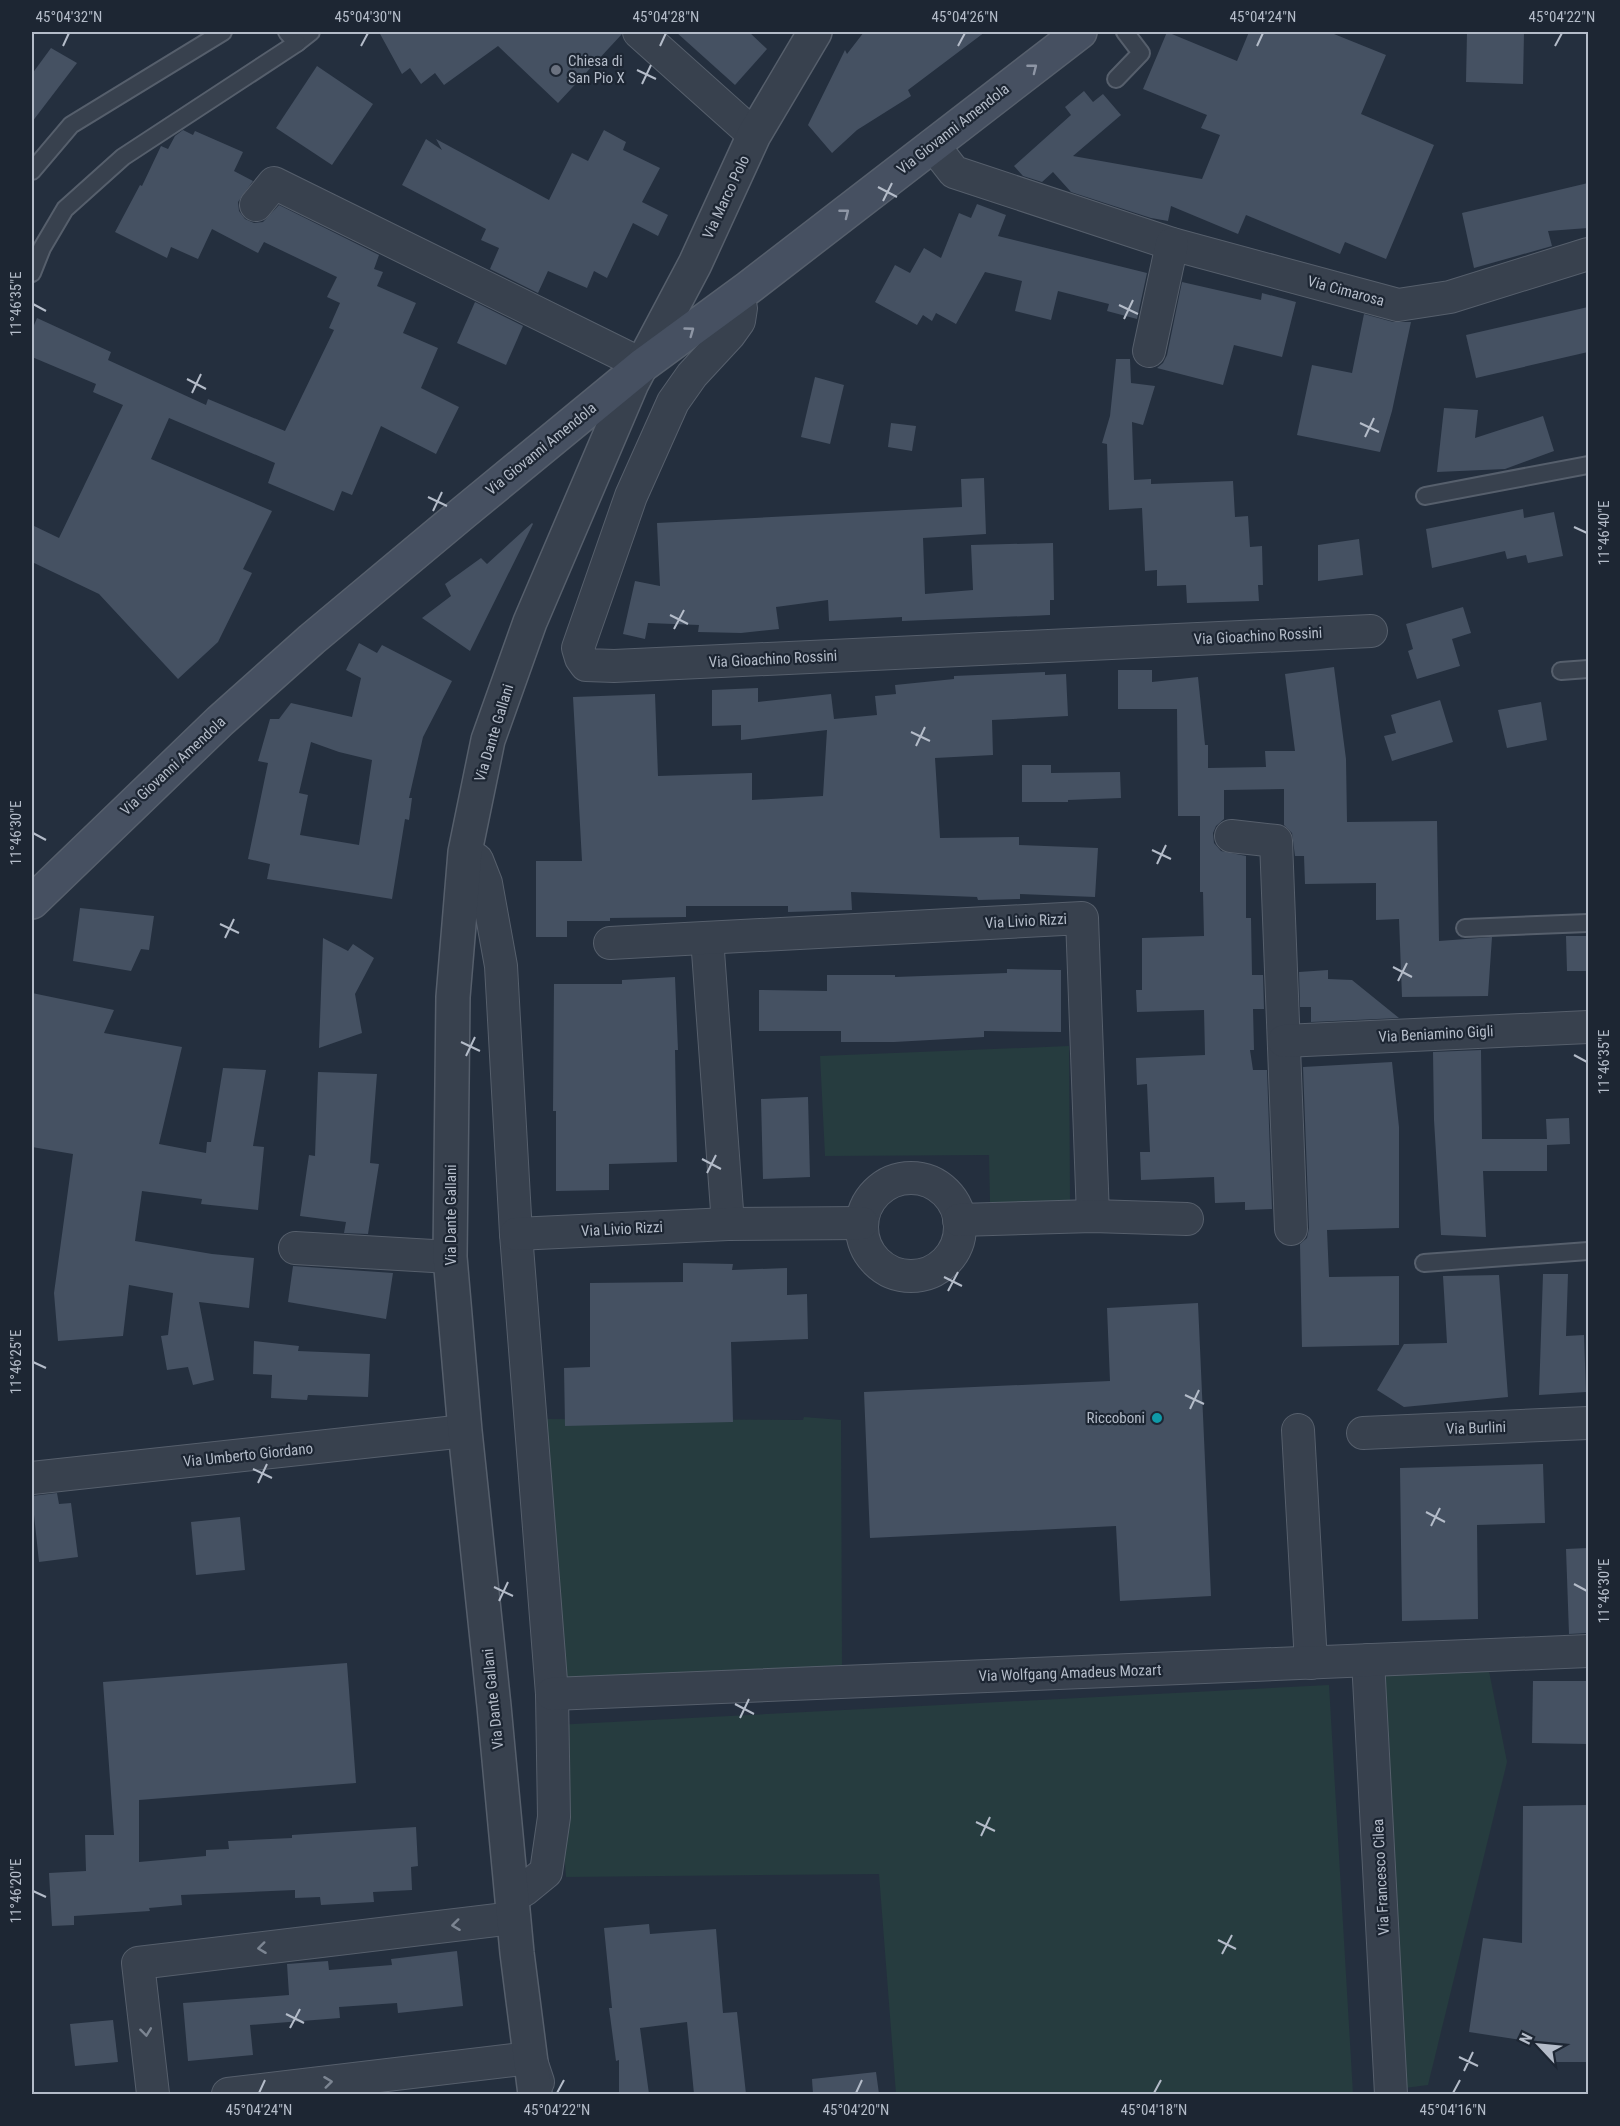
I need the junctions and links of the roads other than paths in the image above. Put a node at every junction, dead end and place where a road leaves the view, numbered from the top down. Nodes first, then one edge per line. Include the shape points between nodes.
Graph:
1 (223, 32) edge
2 (311, 32) edge
3 (639, 32) edge
4 (814, 32) edge
5 (1080, 32) edge
6 (1125, 32) edge
7 (292, 37) edge
8 (1116, 79) dead end
9 (754, 135) junction
10 (933, 145) junction
11 (32, 171) edge
12 (256, 205) dead end
13 (1172, 244) junction
14 (1588, 254) edge
15 (32, 273) edge
16 (735, 298) junction
17 (1149, 351) dead end
18 (643, 365) junction
19 (1588, 465) edge
20 (1425, 496) dead end
21 (1371, 631) dead end
22 (1588, 669) edge
23 (1561, 671) dead end
24 (1231, 836) dead end
25 (465, 852) junction
26 (32, 902) edge
27 (1588, 923) edge
28 (1466, 928) dead end
29 (707, 938) junction
30 (610, 943) dead end
31 (1588, 1027) edge
32 (1284, 1041) junction
33 (1093, 1216) junction
34 (1187, 1219) dead end
35 (959, 1220) junction
36 (862, 1223) junction
37 (728, 1224) junction
38 (1291, 1229) dead end
39 (516, 1234) junction
40 (295, 1248) dead end
41 (1588, 1251) edge
42 (450, 1257) junction
43 (1424, 1263) dead end
44 (1588, 1423) edge
45 (1298, 1430) dead end
46 (465, 1431) junction
47 (1363, 1432) dead end
48 (32, 1478) edge
49 (1588, 1651) edge
50 (1368, 1660) junction
51 (1311, 1663) junction
52 (552, 1694) junction
53 (513, 1905) junction
54 (530, 2058) junction
55 (153, 2094) edge
56 (228, 2094) edge
57 (535, 2094) edge
58 (542, 2094) edge
59 (1391, 2094) edge

1 - 11 lane via 71,125
2 - 7 lane
3 - 9 street
4 - 9 street, Via Marco Polo
10 -> 5 main road, Via Giovanni Amendola
6 - 8 lane via 1141,53
7 - 15 lane via 123,157 65,209
9 - 18 street, Via Marco Polo
10 - 13 street, Via Cimarosa via 954,172
16 -> 10 main road, Via Giovanni Amendola
12 - 18 street via 274,183
13 - 14 street, Via Cimarosa via 1398,305 1450,297
13 - 17 street
18 -> 16 main road, Via Giovanni Amendola
16 - 21 street, Via Gioachino Rossini via 741,308 739,321 673,402 632,496 578,648 586,665
18 - 25 street, Via Dante Gallani via 530,622 488,740
18 - 26 main road, Via Giovanni Amendola via 296,654 220,721
19 - 20 lane
22 - 23 lane
24 - 32 street via 1276,842
25 - 39 street via 477,860 486,883 501,966
25 - 42 street, Via Dante Gallani via 453,997
27 - 28 lane
29 - 30 street, Via Livio Rizzi
29 - 33 street, Via Livio Rizzi via 1082,918
29 - 37 street
31 - 32 street, Via Beniamino Gigli
32 - 38 street
33 - 34 street
33 - 35 street
35 - 36 street via 945,1192 932,1183 902,1179 874,1194
35 - 36 street via 959,1237 943,1265 912,1277 896,1274 875,1261 863,1239
36 - 37 street, Via Livio Rizzi
37 - 39 street, Via Livio Rizzi
39 - 52 street
40 - 42 street
41 - 43 lane
42 - 46 street, Via Dante Gallani
44 - 47 street, Via Burlini
45 - 51 street
46 - 48 street, Via Umberto Giordano
46 - 53 street, Via Dante Gallani
49 - 50 street, Via Wolfgang Amadeus Mozart
50 - 51 street, Via Wolfgang Amadeus Mozart
50 - 59 street, Via Francesco Cilea
51 - 52 street, Via Wolfgang Amadeus Mozart
52 - 53 street via 554,1817 546,1872
53 - 54 street, Via Dante Gallani
53 -> 55 street via 138,1963
56 -> 54 street
54 - 57 street, Via Dante Gallani
54 - 58 street

